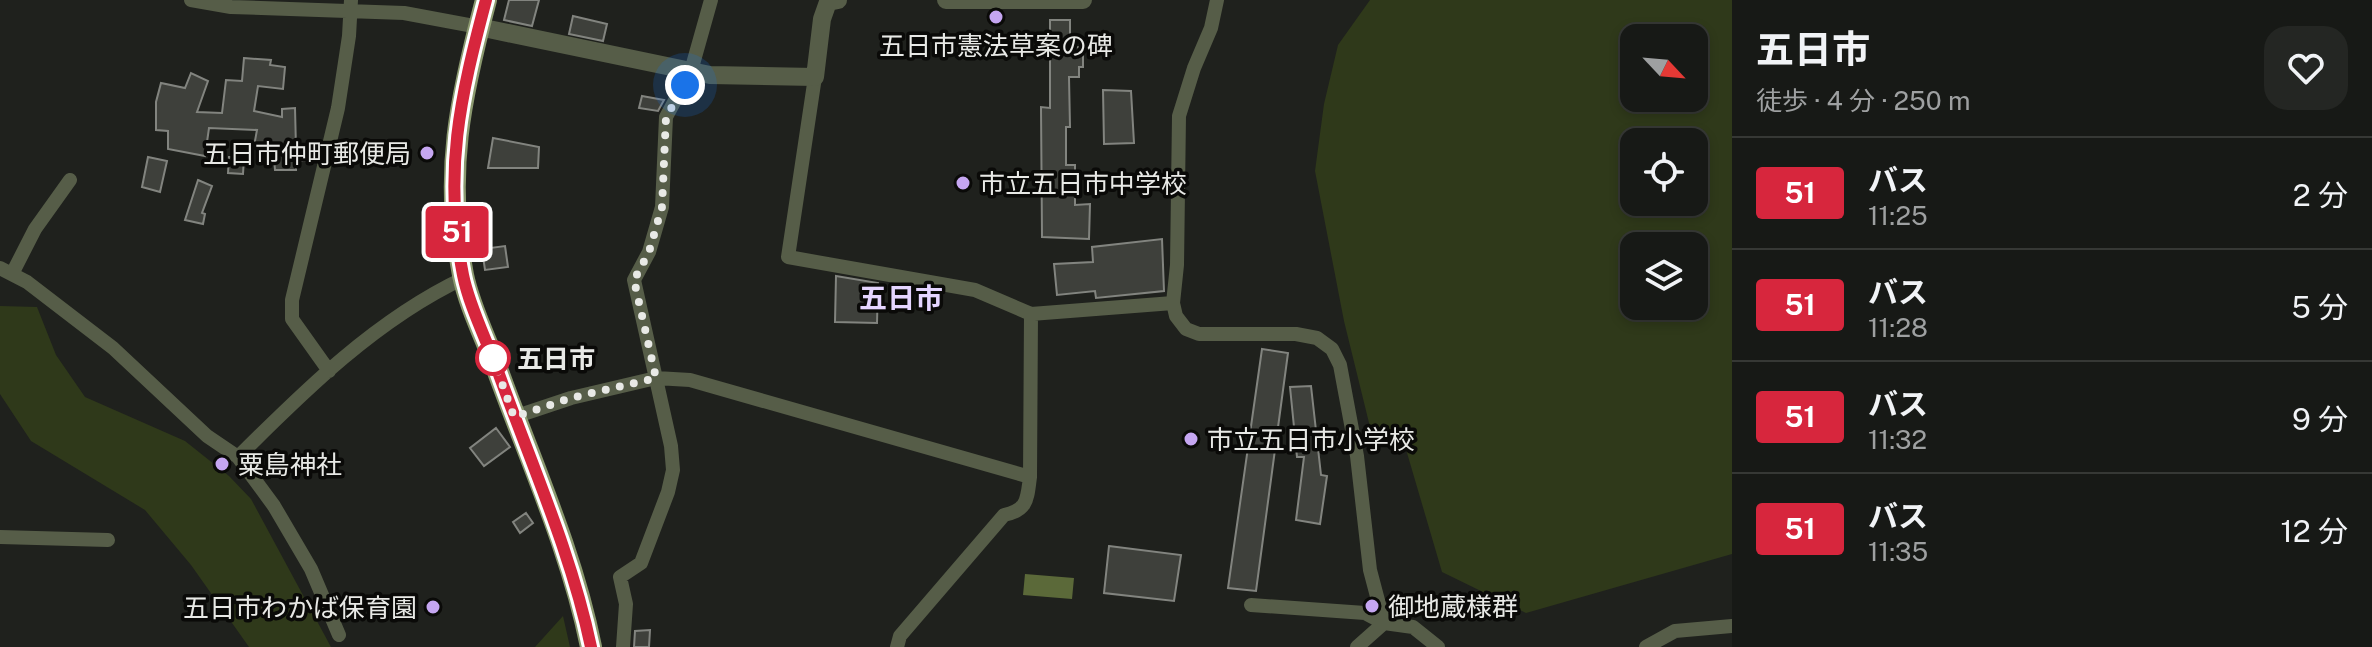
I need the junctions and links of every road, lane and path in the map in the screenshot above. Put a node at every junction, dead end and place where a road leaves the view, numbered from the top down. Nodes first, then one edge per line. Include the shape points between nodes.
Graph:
1 (191, 0) edge
2 (486, 0) edge
3 (711, 0) edge
4 (838, 0) edge
5 (946, 0) edge
6 (1083, 0) edge
7 (1096, 0) edge
8 (1217, 0) edge
9 (351, 6) edge
10 (479, 27) junction
11 (691, 71) junction
12 (815, 77) junction
13 (70, 180) dead end
14 (6, 271) edge
15 (464, 278) junction
16 (1173, 303) junction
17 (1031, 314) junction
18 (329, 371) junction
19 (656, 378) junction
20 (514, 417) junction
21 (238, 457) junction
22 (1030, 477) junction
23 (0, 537) edge
24 (108, 540) dead end
25 (1251, 605) dead end
26 (1384, 623) junction
27 (1732, 626) edge
28 (339, 635) dead end
29 (591, 647) edge
30 (623, 647) edge
31 (897, 647) edge
32 (1357, 647) edge
33 (1438, 647) edge
34 (1646, 647) edge

1 - 9 street via 231,7
2 - 10 main road
3 - 11 street
4 - 12 street via 828,2 822,19
5 - 6 street
6 - 7 street
8 - 16 street via 1179,116
9 - 10 street
9 - 18 street via 338,108 292,300 292,319
10 - 11 street
10 - 15 main road via 455,143 456,230
11 - 12 street
11 - 19 street via 666,117 662,207 634,280
12 - 17 street via 788,257 975,290
13 - 14 street
14 - 21 street via 113,348 207,436
15 - 18 street via 406,309
15 - 20 main road
16 - 17 street
16 - 26 street via 1186,329 1199,334 1296,334 1317,338 1332,349 1340,365 1370,570
17 - 22 street
18 - 21 street
19 - 20 street
19 - 22 street via 690,380
19 - 30 street via 673,470 641,563 620,577 626,604
20 - 29 main road via 580,600
21 - 28 street via 311,569
22 - 31 street via 1026,502 1017,512 1004,515 900,636
23 - 24 street
25 - 26 street via 1365,613
26 - 32 street
26 - 33 street via 1413,627
27 - 34 street via 1675,631

